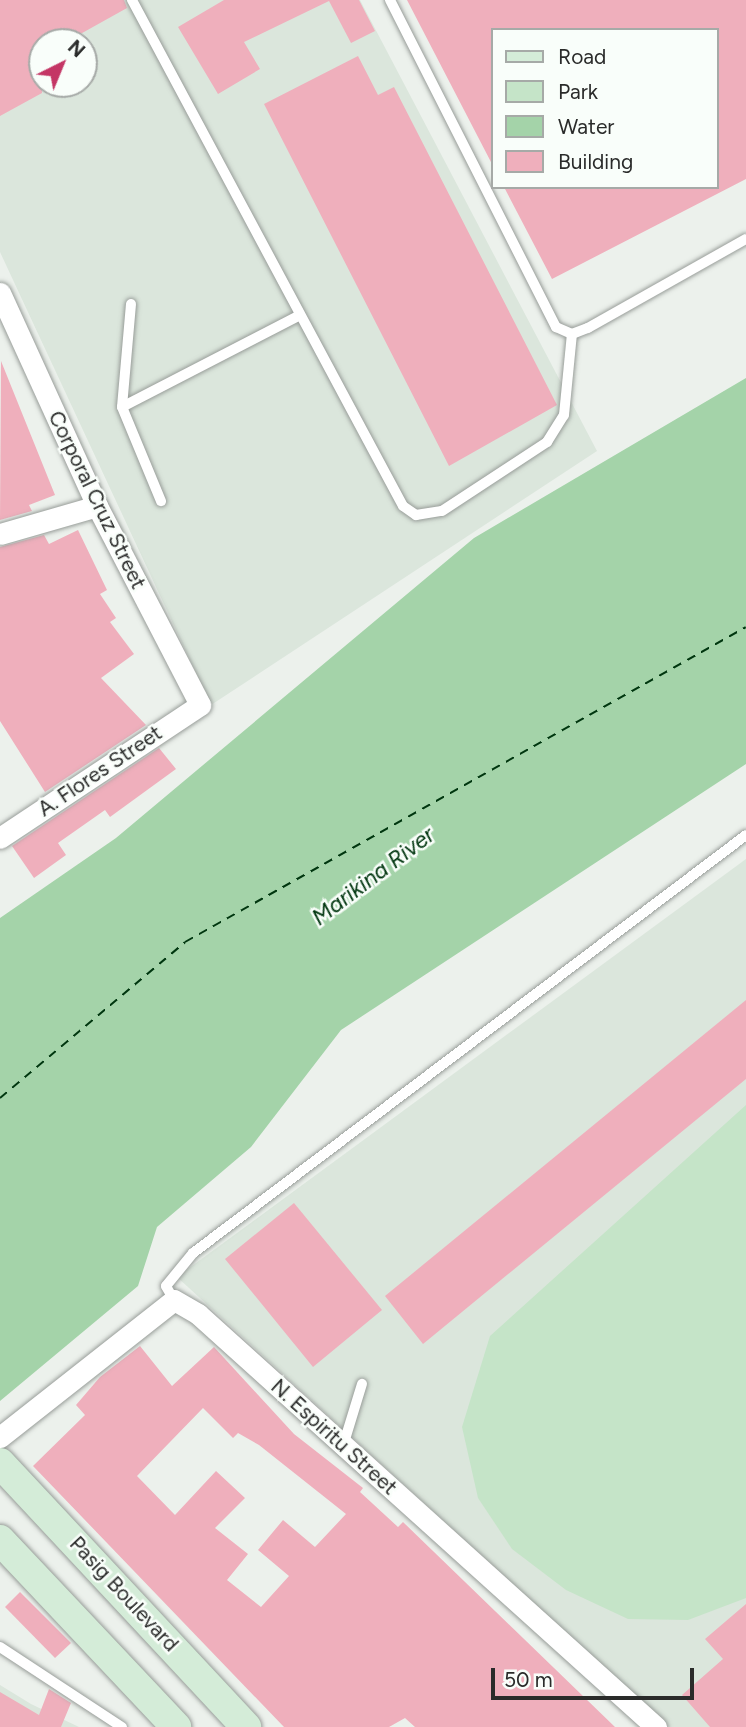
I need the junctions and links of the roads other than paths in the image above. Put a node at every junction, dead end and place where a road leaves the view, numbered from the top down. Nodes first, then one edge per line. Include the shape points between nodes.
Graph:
1 (132, 0) edge
2 (390, 0) edge
3 (746, 239) edge
4 (0, 293) edge
5 (131, 304) dead end
6 (300, 316) junction
7 (572, 334) junction
8 (122, 407) junction
9 (161, 500) dead end
10 (97, 506) junction
11 (0, 534) edge
12 (200, 705) joint
13 (746, 835) edge
14 (0, 838) edge
15 (174, 1300) junction
16 (362, 1384) dead end
17 (0, 1437) edge
18 (342, 1446) junction
19 (0, 1463) edge
20 (0, 1540) edge
21 (0, 1647) edge
22 (122, 1727) edge
23 (176, 1727) edge
24 (246, 1727) edge
25 (656, 1727) edge

1 - 6 lane
2 - 7 lane via 556,327
3 - 7 lane
4 - 10 street, Corporal Cruz Street
5 - 8 lane
6 - 7 lane via 394,495 416,515 459,502 547,442 564,415
6 - 8 lane
8 - 9 lane
10 - 11 street
10 - 12 street, Corporal Cruz Street
12 - 14 street, A. Flores Street
13 - 15 lane via 193,1253 166,1286
15 - 17 street
15 - 18 street, N. Espiritu Street via 198,1314
16 - 18 lane
18 - 25 street, N. Espiritu Street
19 - 24 main road, Pasig Boulevard
20 - 23 main road
21 - 22 lane

